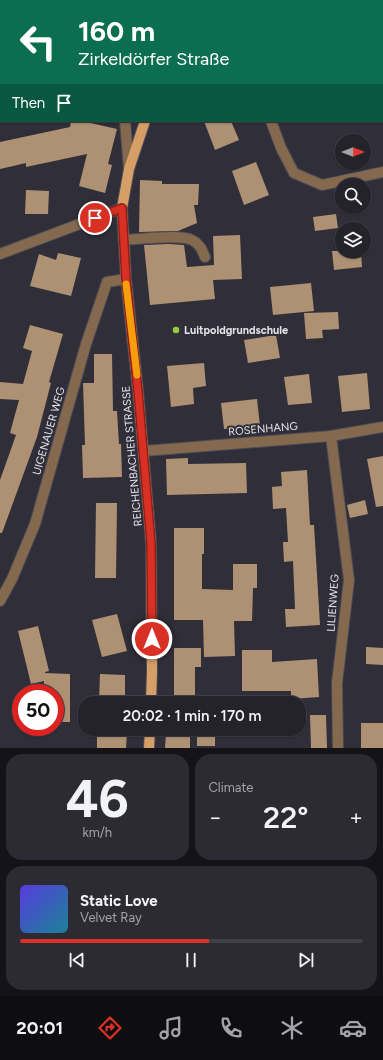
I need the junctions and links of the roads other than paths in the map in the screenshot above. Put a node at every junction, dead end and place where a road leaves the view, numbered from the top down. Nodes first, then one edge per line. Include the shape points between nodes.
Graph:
1 (125, 122) edge
2 (145, 122) edge
3 (271, 122) edge
4 (129, 169) junction
5 (383, 172) edge
6 (122, 208) junction
7 (124, 240) junction
8 (0, 254) edge
9 (205, 257) dead end
10 (126, 279) junction
11 (383, 426) edge
12 (330, 436) junction
13 (144, 451) junction
14 (0, 601) edge
15 (151, 696) edge
16 (150, 736) edge
17 (149, 748) edge
18 (338, 748) edge

1 - 4 street
2 - 4 main road, REICHENBACHER STRASSE
3 - 5 street via 294,173 322,185
4 - 6 main road, REICHENBACHER STRASSE
6 - 7 main road, REICHENBACHER STRASSE
6 - 8 street
7 - 9 street via 182,237 193,240 202,248
7 - 10 main road, REICHENBACHER STRASSE
10 - 13 main road, REICHENBACHER STRASSE
10 - 14 street, UIGENAUER WEG via 108,282 86,344 35,524
11 - 12 street, ROSENHANG
12 - 13 street, ROSENHANG
12 - 18 street, LILIENWEG via 349,580 337,682
13 - 15 main road, REICHENBACHER STRASSE via 151,543
16 - 17 main road

